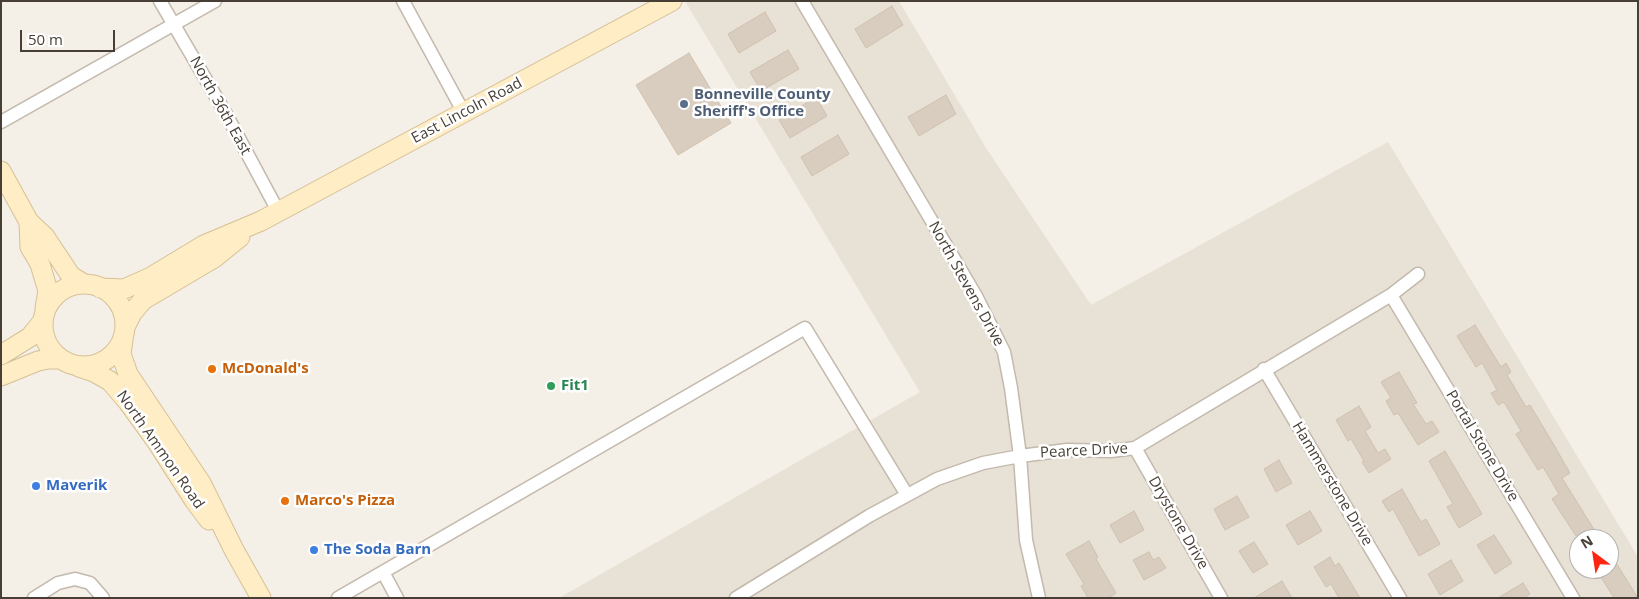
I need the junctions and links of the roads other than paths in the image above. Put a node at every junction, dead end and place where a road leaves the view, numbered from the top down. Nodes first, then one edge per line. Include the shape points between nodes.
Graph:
1 (160, 1) edge
2 (214, 1) edge
3 (403, 1) edge
4 (672, 1) edge
5 (802, 1) edge
6 (652, 6) edge
7 (174, 24) junction
8 (464, 113) junction
9 (1, 122) edge
10 (1, 171) edge
11 (278, 211) junction
12 (261, 221) junction
13 (29, 222) junction
14 (1418, 274) dead end
15 (92, 286) junction
16 (1391, 294) junction
17 (44, 315) junction
18 (124, 333) junction
19 (1, 355) edge
20 (67, 362) junction
21 (1264, 370) junction
22 (1, 376) edge
23 (1135, 448) junction
24 (1020, 456) junction
25 (907, 495) junction
26 (234, 550) junction
27 (383, 572) junction
28 (34, 598) edge
29 (103, 598) edge
30 (261, 598) edge
31 (338, 598) edge
32 (398, 598) edge
33 (736, 598) edge
34 (1039, 598) edge
35 (1221, 598) edge
36 (1400, 598) edge
37 (1573, 598) edge

1 - 7 street, North 36th East
2 - 7 street
3 - 8 street
4 - 6 main road, East Lincoln Road
5 - 24 street, North Stevens Drive via 976,296 1004,352
6 - 8 main road, East Lincoln Road
7 - 9 street
7 - 11 street, North 36th East
8 - 11 main road, East Lincoln Road
10 - 13 main road
11 - 12 main road, East Lincoln Road
12 - 15 main road, East Lincoln Road via 204,245 124,289
12 - 18 main road, East Lincoln Road via 214,258 143,300 132,314
13 - 15 main road via 45,237 71,276
13 - 17 main road via 30,247 40,264 48,291
14 - 16 street, Pearce Drive
15 - 17 main road via 79,284 66,288 54,296
15 - 18 main road via 107,291 117,301 124,314
16 - 21 street, Pearce Drive
16 - 37 street, Portal Stone Drive
17 - 19 main road via 30,337
17 - 20 main road via 43,337 49,348
18 - 20 main road via 116,351 95,366 82,367
18 - 26 main road, North Ammon Road via 121,354 128,374 201,483
20 - 22 main road via 49,358
20 - 26 main road, North Ammon Road via 110,381 157,442 194,500
21 - 23 street, Pearce Drive
21 - 36 street, Hammerstone Drive
23 - 24 street, Pearce Drive via 1067,450
23 - 35 street, Drystone Drive
24 - 25 street, Pearce Drive via 983,463 937,479
24 - 34 street, North Stevens Drive via 1026,540
25 - 27 street via 805,328
25 - 33 street, Pearce Drive
26 - 30 main road, North Ammon Road
27 - 31 street
27 - 32 street
28 - 29 street via 58,584 75,579 90,583

